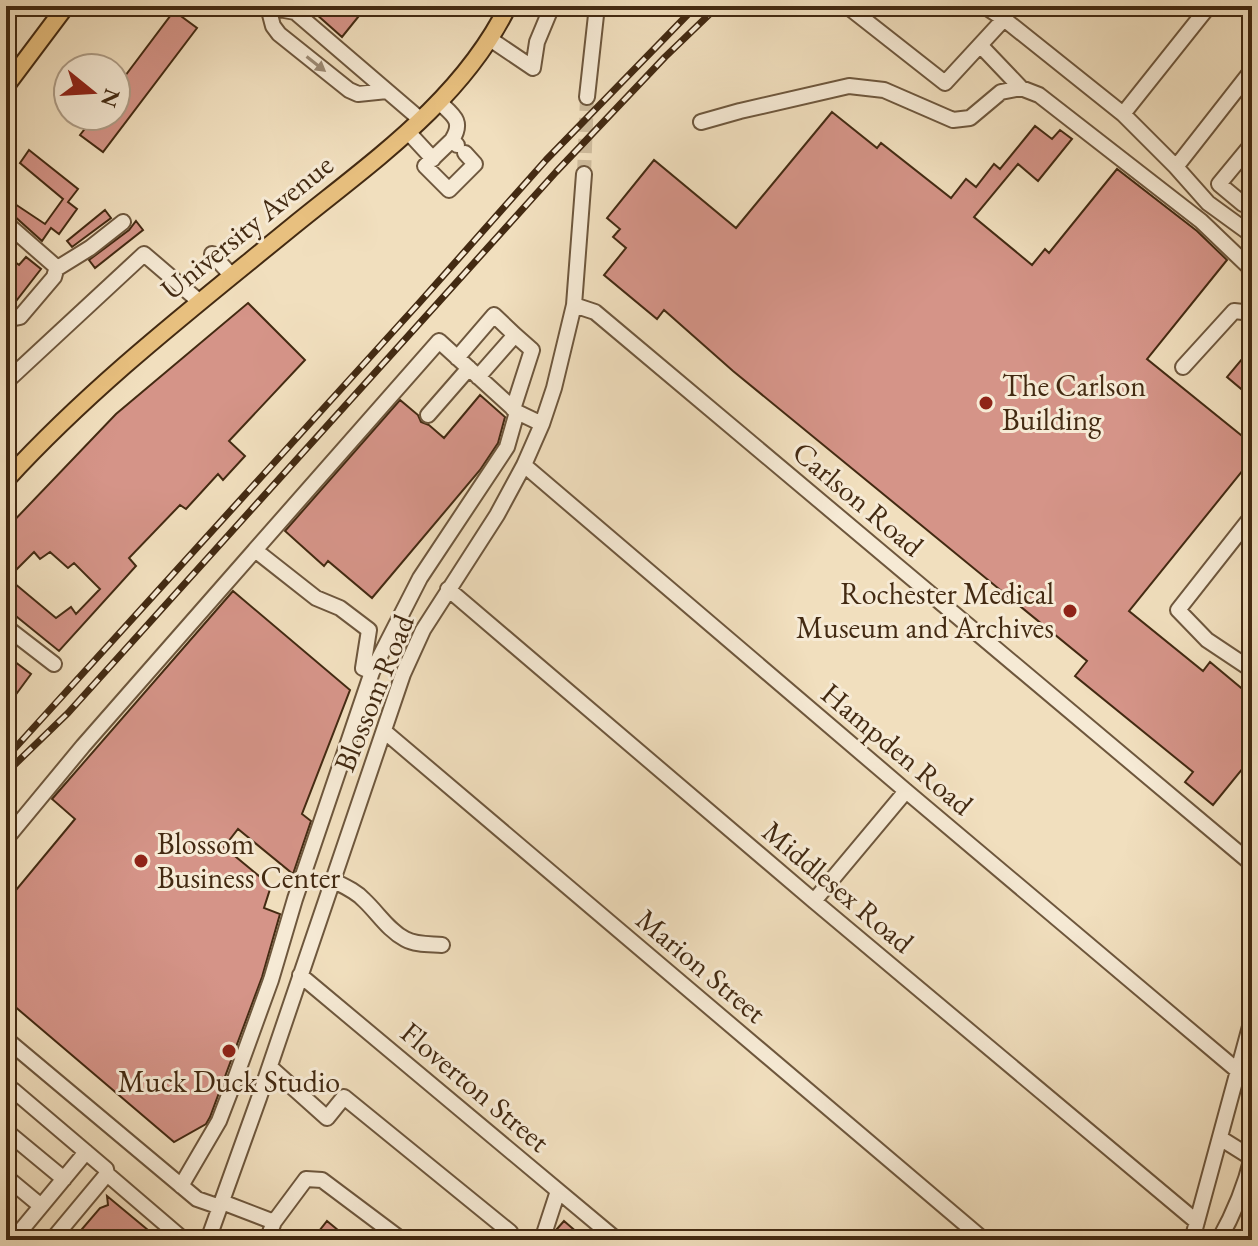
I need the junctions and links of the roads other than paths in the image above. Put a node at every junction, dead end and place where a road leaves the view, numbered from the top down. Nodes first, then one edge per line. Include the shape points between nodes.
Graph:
1 (66, 6) edge
2 (508, 6) edge
3 (552, 6) edge
4 (597, 6) edge
5 (847, 6) edge
6 (984, 6) edge
7 (1209, 6) edge
8 (268, 7) edge
9 (1004, 19) junction
10 (490, 39) junction
11 (980, 45) junction
12 (1252, 70) edge
13 (6, 86) edge
14 (1021, 88) junction
15 (387, 91) junction
16 (587, 97) tunnel mouth
17 (439, 102) junction
18 (1123, 114) junction
19 (421, 120) junction
20 (701, 122) dead end
21 (409, 133) junction
22 (1252, 144) edge
23 (458, 146) junction
24 (433, 159) junction
25 (1176, 167) junction
26 (584, 174) tunnel mouth
27 (1252, 193) edge
28 (123, 222) dead end
29 (6, 223) edge
30 (1252, 235) edge
31 (212, 254) dead end
32 (56, 269) junction
33 (232, 276) junction
34 (1252, 276) edge
35 (200, 302) junction
36 (574, 305) junction
37 (6, 312) edge
38 (1252, 313) edge
39 (515, 335) junction
40 (457, 358) junction
41 (1183, 367) dead end
42 (473, 372) junction
43 (6, 382) edge
44 (515, 410) junction
45 (428, 415) dead end
46 (542, 424) junction
47 (524, 465) junction
48 (6, 480) edge
49 (1252, 516) edge
50 (255, 550) junction
51 (448, 589) junction
52 (6, 627) edge
53 (54, 664) dead end
54 (1252, 670) edge
55 (372, 672) junction
56 (384, 731) junction
57 (906, 791) junction
58 (6, 839) edge
59 (1252, 864) edge
60 (332, 880) junction
61 (814, 901) junction
62 (442, 945) dead end
63 (300, 975) junction
64 (1252, 1019) edge
65 (6, 1039) edge
66 (270, 1067) junction
67 (1238, 1071) junction
68 (6, 1098) edge
69 (6, 1131) edge
70 (1220, 1138) junction
71 (86, 1152) junction
72 (1252, 1158) edge
73 (107, 1174) junction
74 (6, 1177) edge
75 (64, 1179) junction
76 (181, 1186) junction
77 (558, 1191) junction
78 (221, 1205) junction
79 (41, 1206) junction
80 (274, 1222) junction
81 (1197, 1222) junction
82 (6, 1223) edge
83 (15, 1237) edge
84 (52, 1240) edge
85 (184, 1240) edge
86 (208, 1240) edge
87 (267, 1240) edge
88 (402, 1240) edge
89 (508, 1240) edge
90 (542, 1240) edge
91 (617, 1240) edge
92 (984, 1240) edge
93 (1192, 1240) edge
94 (1219, 1240) edge

1 - 13 main road
2 - 10 main road, University Avenue
3 - 10 street via 533,68
4 - 16 street
5 - 11 street via 945,83
6 - 9 street
7 - 18 street
8 - 15 street via 295,12
8 -> 15 street via 279,34 349,90
9 - 11 street
9 - 18 street
10 - 17 main road, University Avenue
11 - 14 street
12 - 25 street
14 - 20 street via 1001,92 970,118 953,120 884,90 849,86
14 - 34 street via 1039,95 1201,221
15 - 19 street
17 - 19 main road, University Avenue
17 - 23 street via 457,119
18 - 25 street
19 - 21 main road, University Avenue
21 - 24 street
21 - 33 main road, University Avenue
22 - 27 street via 1219,184 1243,204
23 - 24 street
23 - 24 street via 475,164 449,190 425,166
25 - 30 street via 1208,203
26 - 36 street, Blossom Road
28 - 32 street
29 - 32 street
31 - 33 street
32 - 37 street via 20,317
33 - 35 main road, University Avenue
35 - 43 street via 144,254
35 - 48 main road, University Avenue via 59,425
36 - 46 street, Blossom Road
36 - 59 street, Carlson Road via 607,321
38 - 41 street via 1234,311
39 - 40 street via 494,315
39 - 42 street
39 - 44 street via 532,350
40 - 42 street
40 - 50 street via 439,341
42 - 44 street
42 - 45 street
44 - 46 street
44 - 55 street via 507,447 420,578
46 - 47 street, Blossom Road
47 - 51 street, Blossom Road
47 - 57 street, Hampden Road
49 - 54 street via 1178,610 1207,640
50 - 55 street via 316,598 369,630 363,668
50 - 58 street
51 - 56 street, Blossom Road via 403,674
51 - 61 street, Middlesex Road
52 - 53 street
55 - 76 street via 234,1082 219,1121
56 - 60 street, Blossom Road
56 - 92 street, Marion Street
57 - 61 street
57 - 67 street, Hampden Road
60 - 62 street via 363,898 404,939
60 - 63 street, Blossom Road
61 - 81 street, Middlesex Road
63 - 66 street, Blossom Road
63 - 77 street, Floverton Street
64 - 67 street
65 - 76 street
66 - 78 street, Blossom Road
66 - 89 street via 327,1118 344,1097 510,1232
67 - 70 street
68 - 71 street via 13,1090
69 - 75 street
70 - 72 street
70 - 81 street
71 - 73 street
71 - 75 street
72 - 94 street via 1234,1214
73 - 84 street
73 - 85 street
74 - 79 street
75 - 79 street
76 - 78 street via 197,1199
77 - 90 street
77 - 91 street, Floverton Street
78 - 80 street
78 - 86 street, Blossom Road
79 - 83 street
80 - 87 street
80 - 88 street via 306,1179 322,1180
81 - 93 street
82 - 83 street

